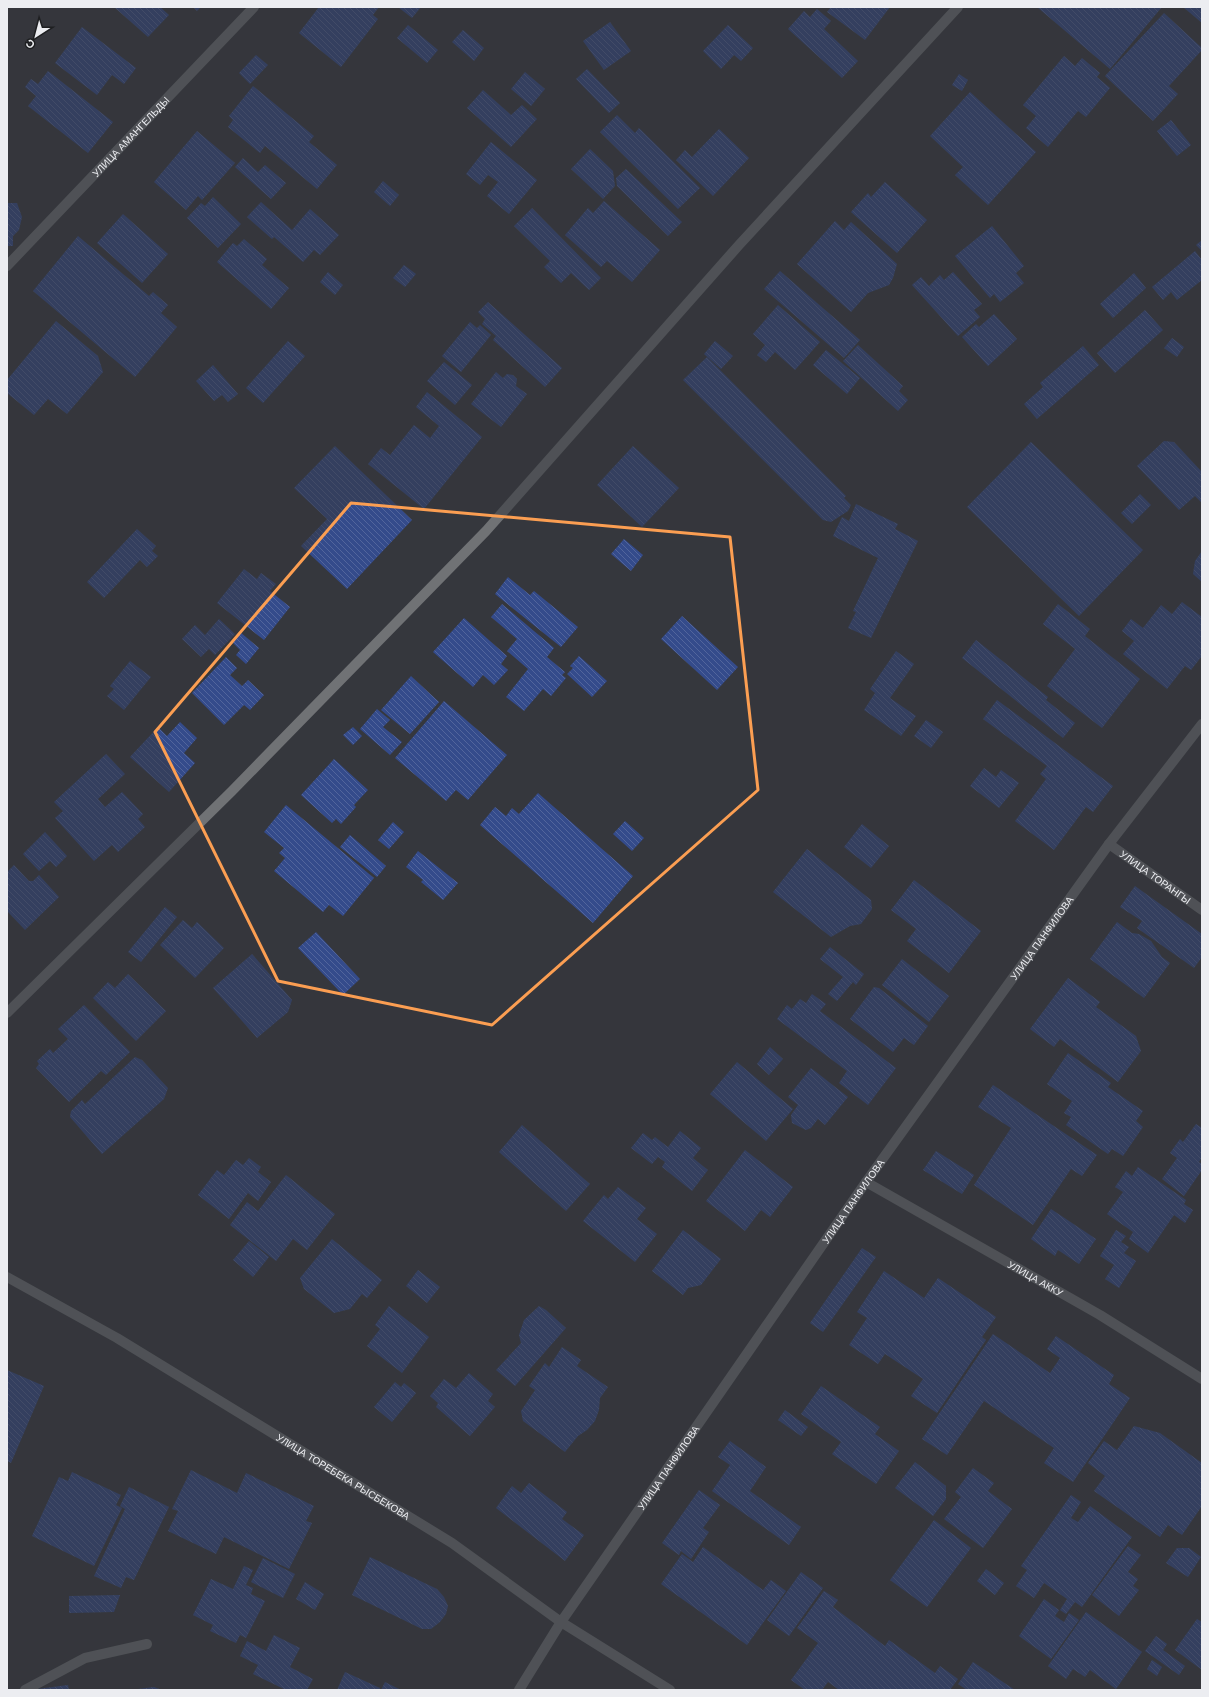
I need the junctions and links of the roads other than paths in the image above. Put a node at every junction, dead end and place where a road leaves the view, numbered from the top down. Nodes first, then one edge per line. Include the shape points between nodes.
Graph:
1 (254, 7) edge
2 (958, 7) edge
3 (7, 266) edge
4 (1202, 724) edge
5 (1109, 844) junction
6 (1202, 910) edge
7 (7, 1013) edge
8 (866, 1182) junction
9 (7, 1277) edge
10 (1202, 1379) edge
11 (561, 1622) junction
12 (147, 1644) dead end
13 (25, 1690) edge
14 (519, 1690) edge
15 (670, 1690) edge

1 - 3 street, УЛИЦА АМАНГЕЛЬДЫ
2 - 7 street via 739,245 486,531 232,791
4 - 5 street, УЛИЦА ПАНФИЛОВА
5 - 6 street, УЛИЦА ТОРАНГЫ
5 - 8 street, УЛИЦА ПАНФИЛОВА
8 - 10 street, УЛИЦА АККУ via 1100,1315
8 - 11 street, УЛИЦА ПАНФИЛОВА
9 - 11 street, УЛИЦА ТОРЕБЕКА РЫСБЕКОВА via 117,1338 452,1543
11 - 14 street, УЛИЦА ПАНФИЛОВА
11 - 15 street, УЛИЦА ТОРЕБЕКА РЫСБЕКОВА
12 - 13 street via 85,1658

